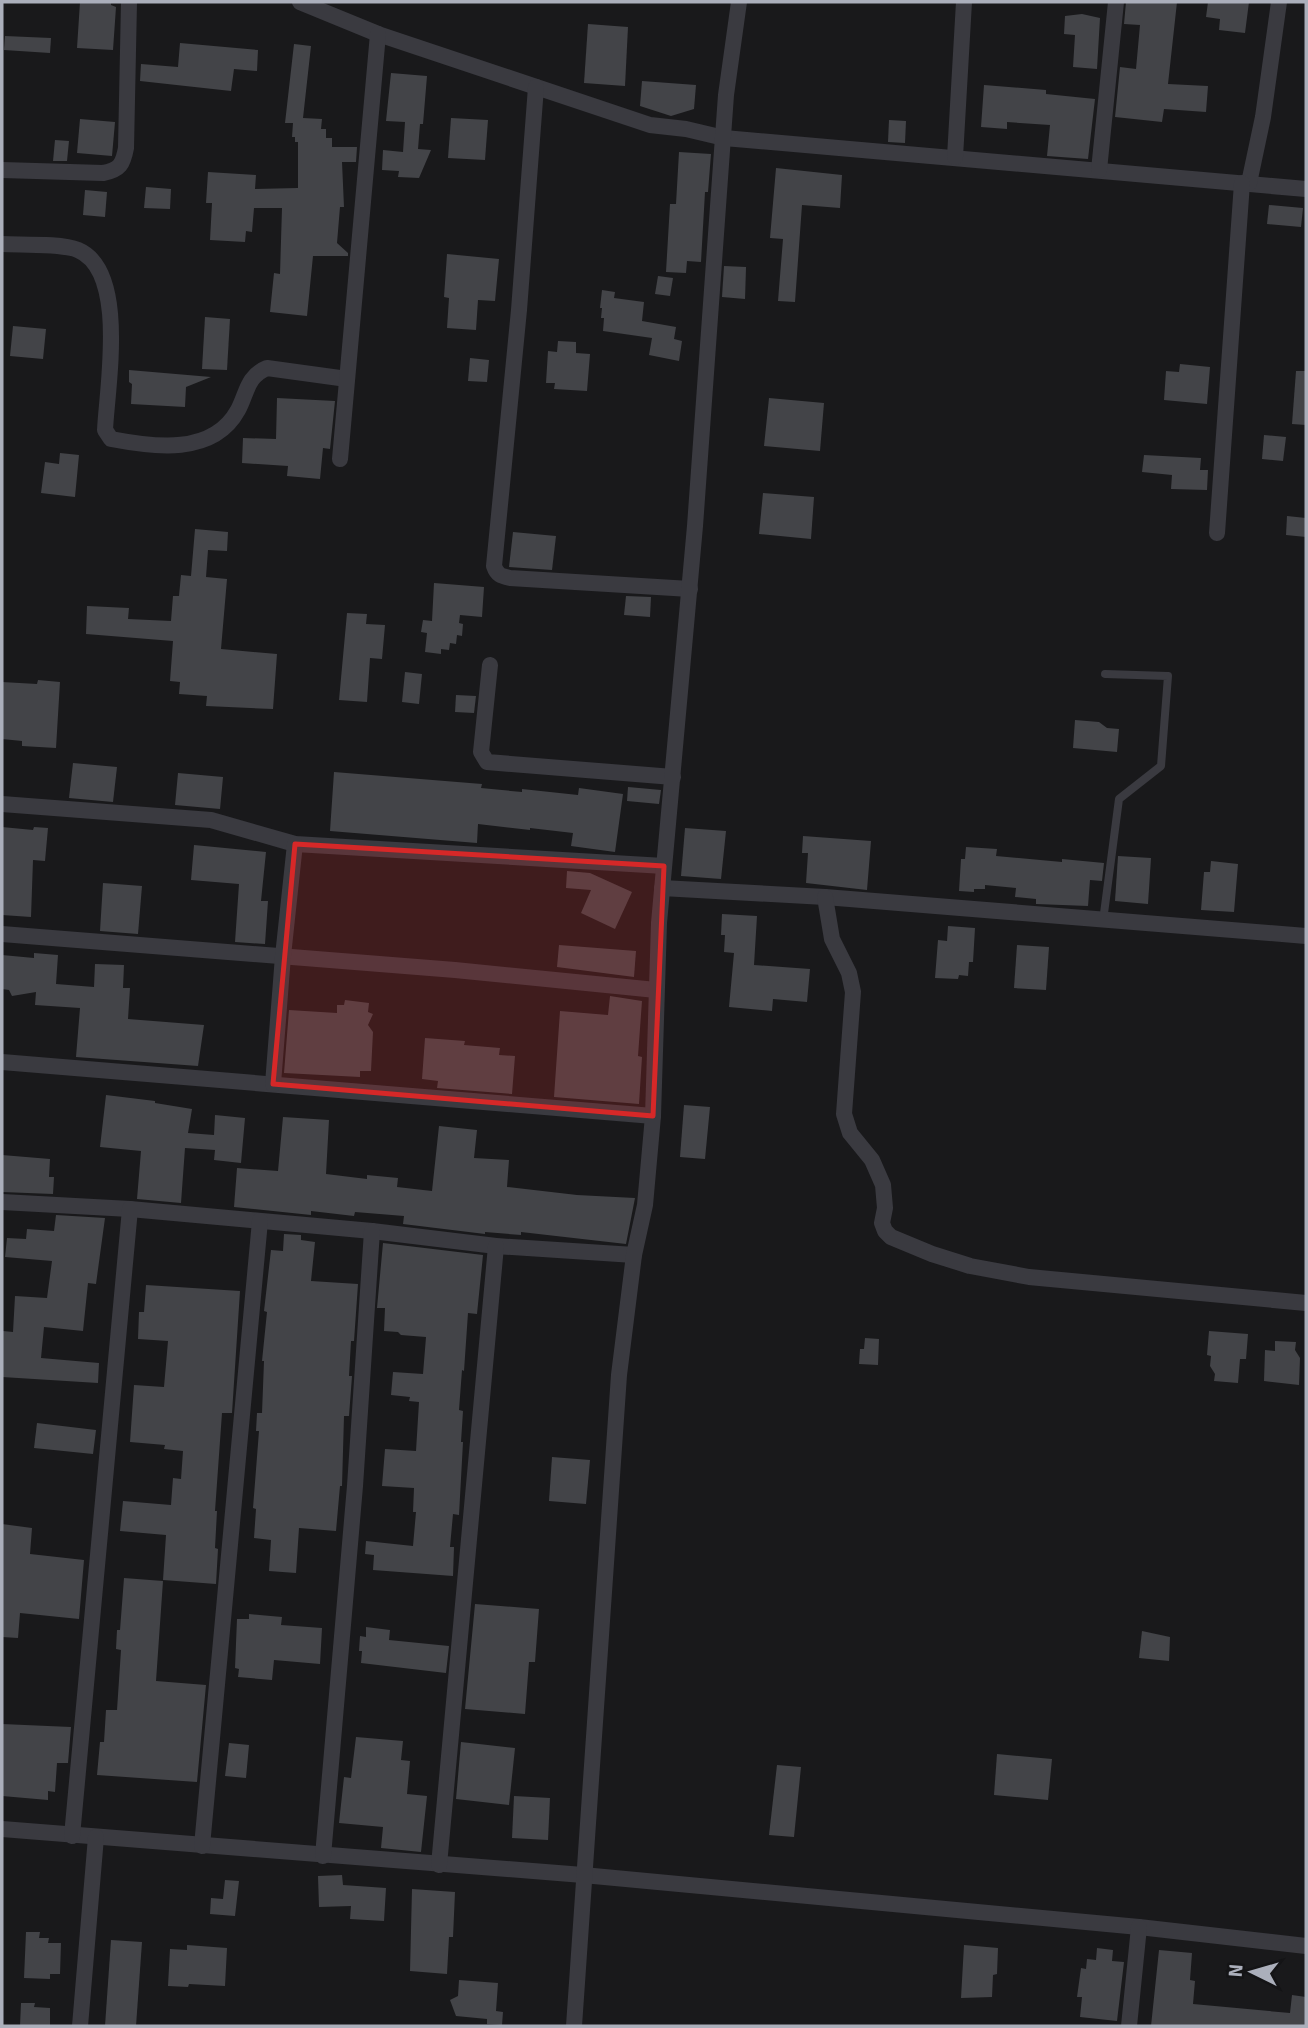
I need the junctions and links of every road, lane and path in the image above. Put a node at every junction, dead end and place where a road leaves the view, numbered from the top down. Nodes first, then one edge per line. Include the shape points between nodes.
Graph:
1 (129, 2) edge
2 (300, 2) edge
3 (738, 2) edge
4 (964, 2) edge
5 (1116, 2) edge
6 (1279, 2) edge
7 (377, 34) junction
8 (536, 87) junction
9 (724, 138) junction
10 (955, 157) junction
11 (2, 170) edge
12 (1100, 170) junction
13 (1246, 183) junction
14 (1306, 189) edge
15 (2, 244) edge
16 (347, 379) junction
17 (340, 458) dead end
18 (1217, 533) dead end
19 (690, 589) junction
20 (490, 665) dead end
21 (1105, 674) dead end
22 (673, 777) junction
23 (2, 804) edge
24 (295, 844) junction
25 (664, 866) junction
26 (662, 888) junction
27 (825, 897) junction
28 (1103, 921) junction
29 (2, 934) edge
30 (1306, 936) edge
31 (283, 956) junction
32 (656, 990) junction
33 (2, 1062) edge
34 (273, 1084) junction
35 (653, 1116) junction
36 (2, 1202) edge
37 (130, 1209) junction
38 (260, 1222) junction
39 (372, 1231) junction
40 (496, 1247) junction
41 (634, 1255) junction
42 (1306, 1303) edge
43 (2, 1829) edge
44 (72, 1836) junction
45 (96, 1837) junction
46 (202, 1846) junction
47 (323, 1856) junction
48 (439, 1865) junction
49 (583, 1875) junction
50 (1139, 1927) junction
51 (1306, 1946) edge
52 (80, 2026) edge
53 (573, 2026) edge
54 (1129, 2026) edge

1 - 11 street via 124,162 103,173
2 - 7 street
3 - 9 street
4 - 10 street
5 - 12 street
6 - 13 street via 1263,117
7 - 8 street
7 - 16 street
8 - 9 street via 650,125
8 - 19 street via 496,572 510,578
9 - 10 street
9 - 19 street
10 - 12 street
12 - 13 street
13 - 14 street
13 - 18 street
15 - 16 street via 78,250 101,274 111,326 106,430 111,439 164,446 205,440 237,412 251,378 267,368
16 - 17 street
19 - 22 street
20 - 22 street via 481,752 487,762
21 - 28 lane via 1168,676 1161,766 1119,799
22 - 25 street
23 - 24 street via 211,820
24 - 25 street
24 - 31 street
25 - 26 street
26 - 27 street
26 - 32 street
27 - 28 street
27 - 42 street via 832,939 853,992 844,1114 850,1133 872,1160 883,1185 882,1223 891,1237 970,1266 1030,1277
28 - 30 street
29 - 31 street
31 - 32 street
31 - 34 street
32 - 35 street
33 - 34 street
34 - 35 street
35 - 41 street via 645,1205
36 - 37 street
37 - 38 street
37 - 44 street
38 - 39 street
38 - 46 street
39 - 40 street
39 - 47 street
40 - 41 street
40 - 48 street
41 - 49 street via 619,1375
43 - 44 street
44 - 45 street
45 - 46 street
45 - 52 street
46 - 47 street
47 - 48 street
48 - 49 street
49 - 50 street
49 - 53 street
50 - 51 street
50 - 54 street

